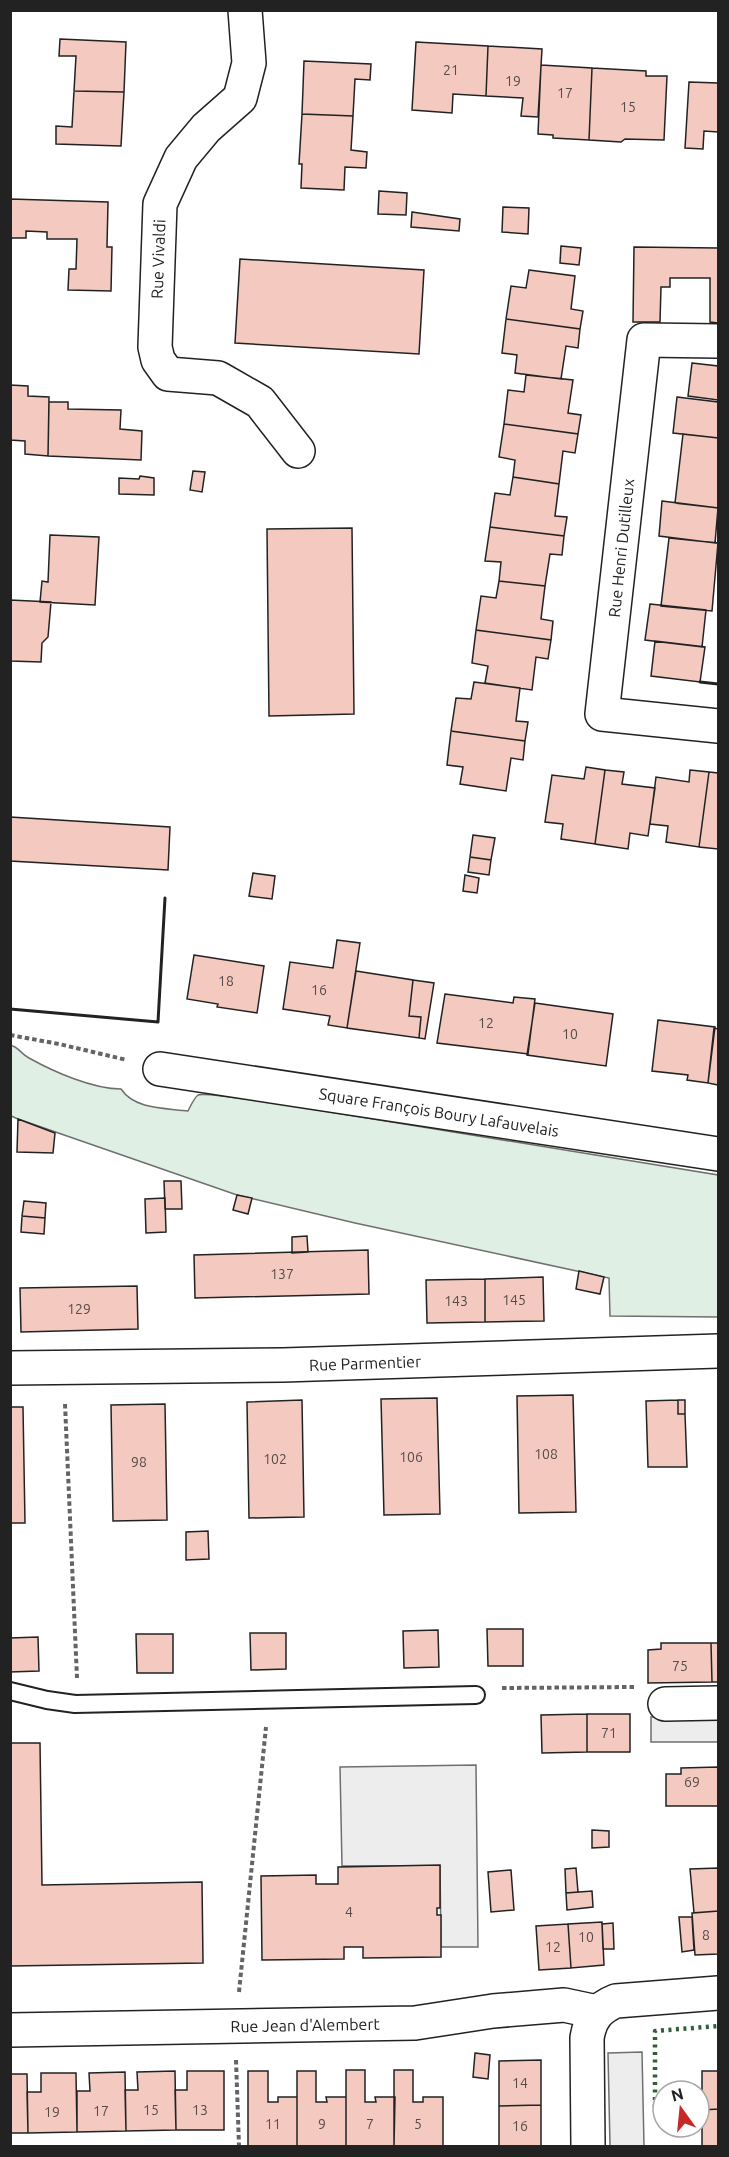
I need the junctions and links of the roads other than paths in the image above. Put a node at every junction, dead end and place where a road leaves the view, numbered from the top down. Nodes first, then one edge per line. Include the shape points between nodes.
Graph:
1 (245, 10) edge
2 (718, 341) edge
3 (298, 451) dead end
4 (718, 726) edge
5 (160, 1069) road end
6 (718, 1154) edge
7 (718, 1351) edge
8 (10, 1368) edge
9 (10, 1691) edge
10 (476, 1695) road end
11 (654, 1695) road end
12 (718, 1703) edge
13 (718, 1993) edge
14 (597, 2012) junction
15 (10, 2030) edge
16 (588, 2146) edge

1 - 3 street, Rue Vivaldi via 249,63 240,98 206,128 181,158 160,204 155,346 158,360 168,374 218,378 260,402
2 - 4 street, Rue Henri Dutilleux via 644,340 602,714
5 - 6 street, Square François Boury Lafauvelais
7 - 8 street, Rue Parmentier via 271,1365
9 - 10 lane via 78,1704
11 - 12 street
13 - 14 street via 616,2001
14 - 15 street, Rue Jean d'Alembert via 564,2005 415,2023
14 - 16 street via 589,2024 587,2038

